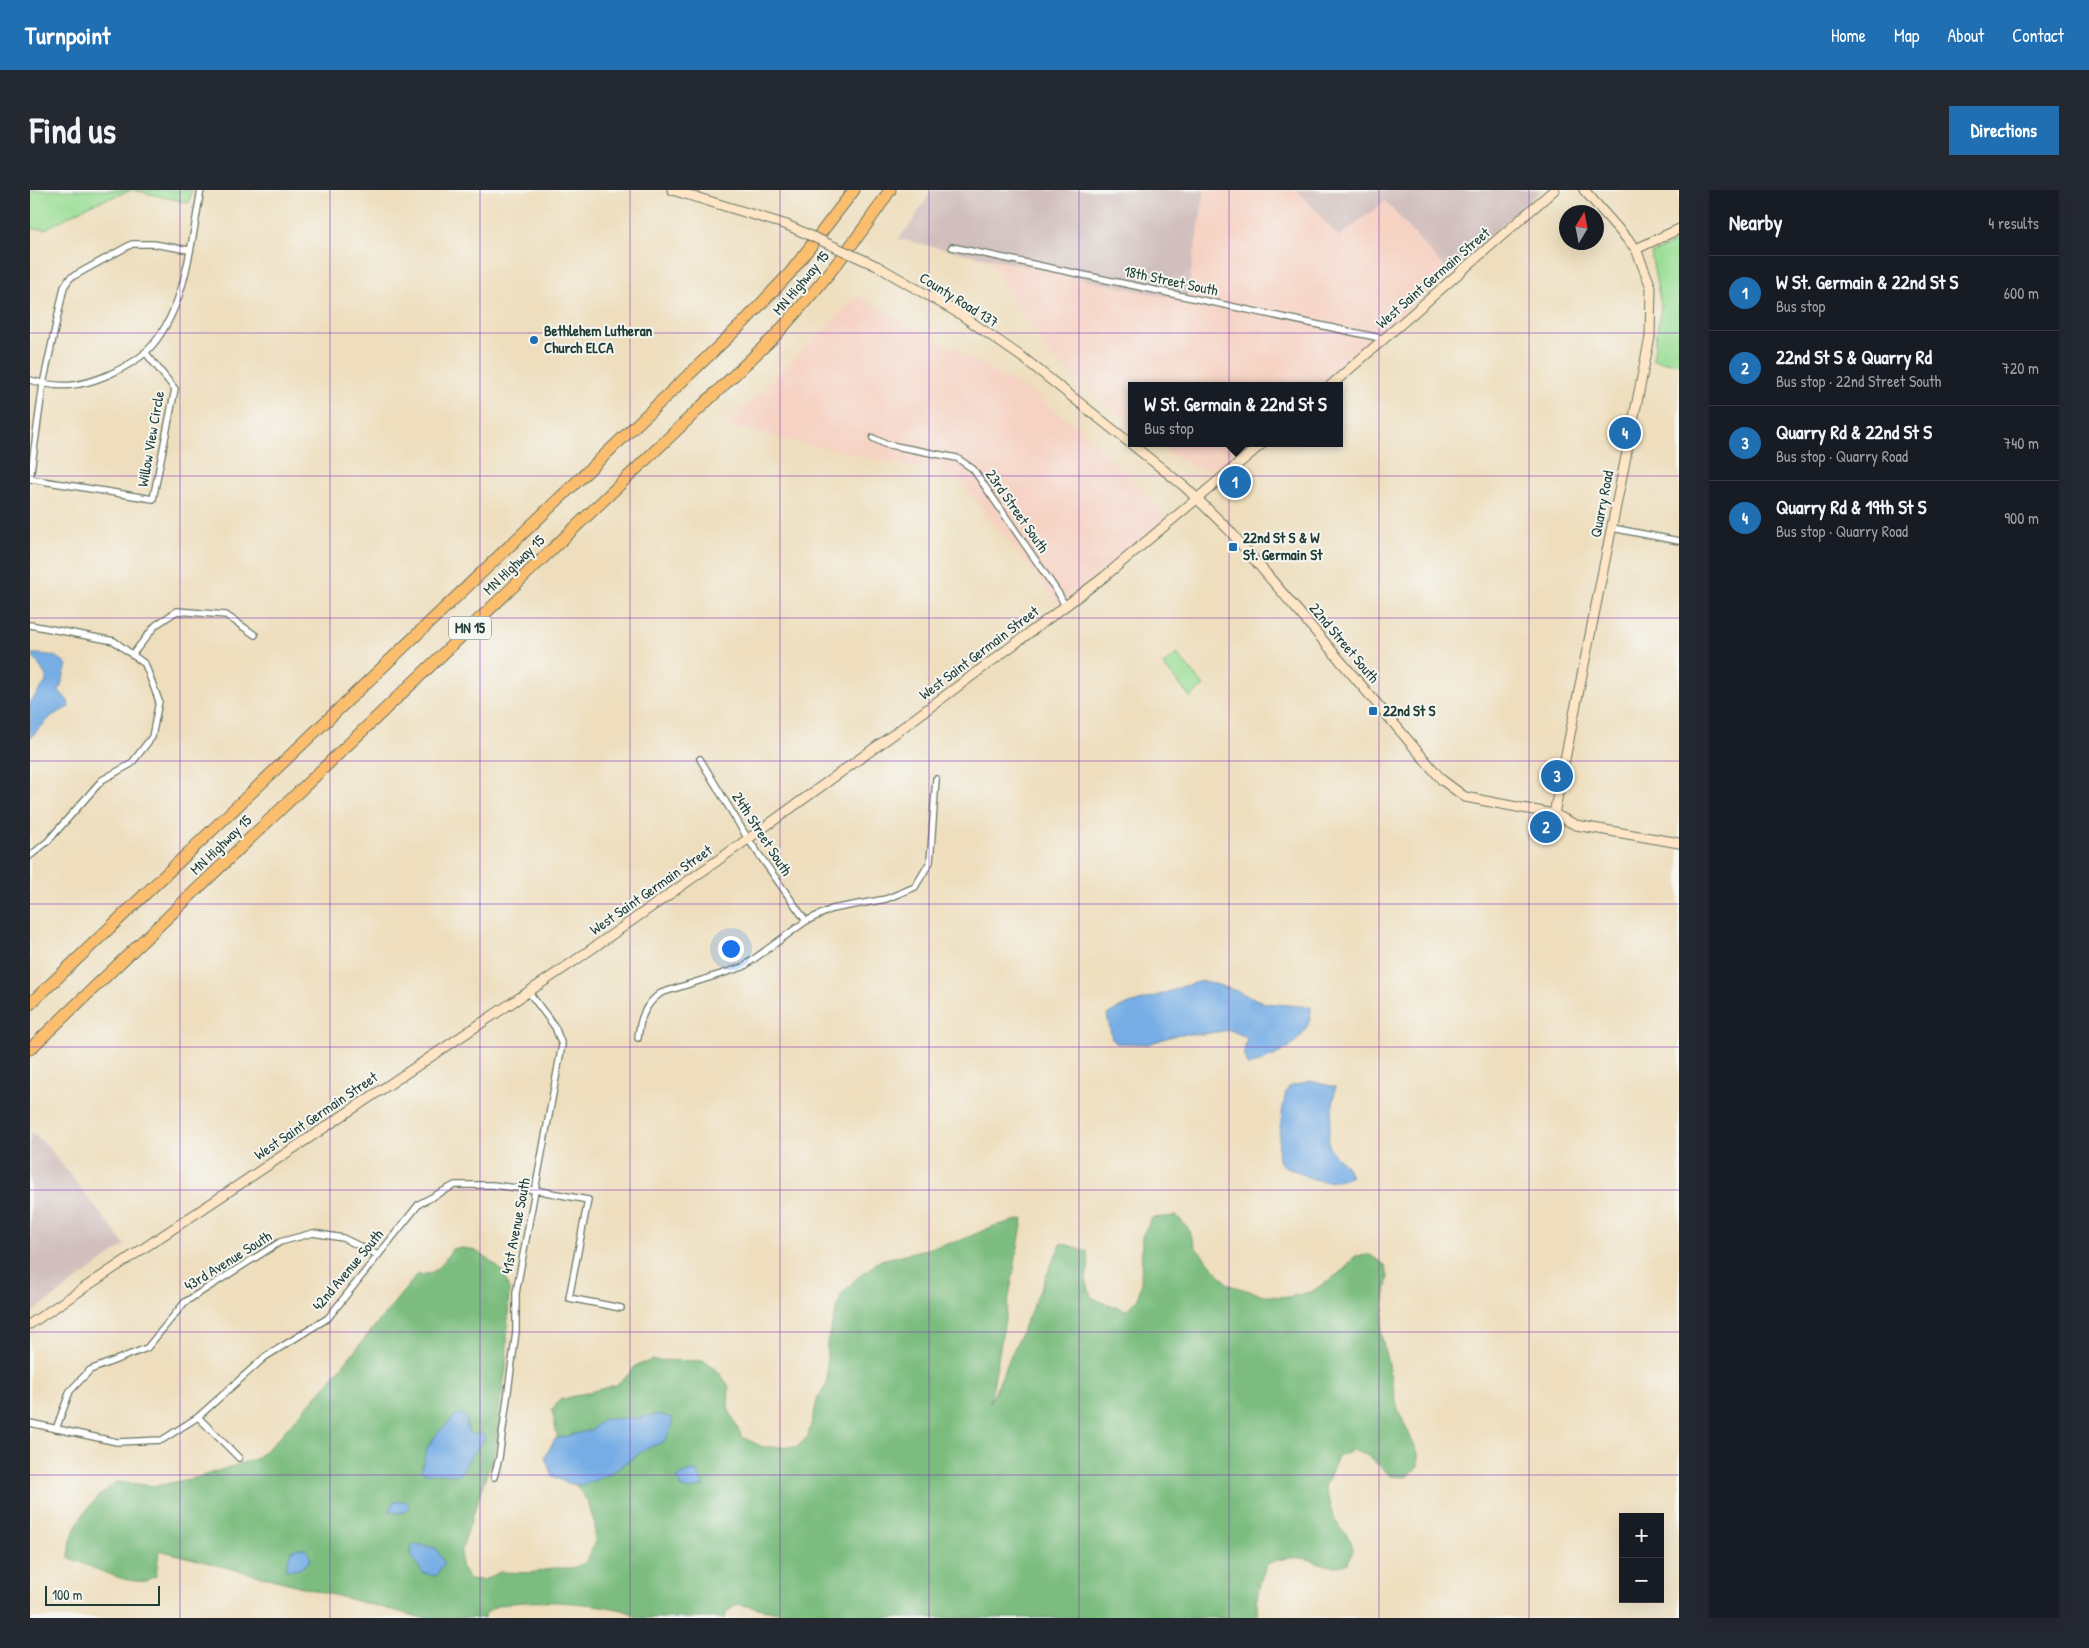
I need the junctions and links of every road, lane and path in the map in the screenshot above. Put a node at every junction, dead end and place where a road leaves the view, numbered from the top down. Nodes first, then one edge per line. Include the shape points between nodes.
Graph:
1 (201, 190) edge
2 (672, 190) edge
3 (854, 190) edge
4 (890, 190) edge
5 (1554, 190) edge
6 (1584, 190) edge
7 (1679, 229) edge
8 (952, 247) dead end
9 (1636, 249) junction
10 (189, 250) junction
11 (1385, 338) junction
12 (145, 352) junction
13 (30, 380) edge
14 (1335, 382) edge
15 (43, 384) junction
16 (873, 438) dead end
17 (1128, 443) edge
18 (1133, 447) edge
19 (1258, 447) edge
20 (1196, 498) junction
21 (1612, 528) junction
22 (1679, 541) edge
23 (1065, 606) junction
24 (30, 625) edge
25 (256, 635) dead end
26 (132, 654) junction
27 (700, 758) dead end
28 (936, 779) dead end
29 (1554, 814) junction
30 (748, 839) junction
31 (1679, 843) edge
32 (30, 856) edge
33 (806, 920) junction
34 (528, 991) junction
35 (30, 1004) edge
36 (638, 1038) dead end
37 (30, 1049) edge
38 (535, 1190) junction
39 (378, 1255) junction
40 (621, 1308) dead end
41 (30, 1324) edge
42 (198, 1417) junction
43 (30, 1423) edge
44 (56, 1429) junction
45 (239, 1458) dead end
46 (494, 1477) dead end

1 - 10 street
2 - 17 street, County Road 137, bridge via 787,225 877,266 960,314 1026,360
3 - 35 highway, MN Highway 15 / MN 15 via 790,273 744,322
4 - 37 highway, MN Highway 15 / MN 15 via 816,290 774,337
5 - 11 street, West Saint Germain Street
6 - 9 street, Quarry Road
7 - 9 street
8 - 11 street, 18th Street South
9 - 21 street, Quarry Road via 1651,287 1650,337
10 - 12 street via 171,316 159,337
10 - 15 street via 132,244 70,278 64,287
11 - 14 street, West Saint Germain Street
12 - 15 street via 99,379 59,387
12 - 15 street, Willow View Circle via 175,389 153,499 30,479
13 - 15 street
16 - 23 street, 23rd Street South via 885,444 957,458 973,469
18 - 20 street, County Road 137, bridge
19 - 20 street, West Saint Germain Street
20 - 23 street, West Saint Germain Street
20 - 29 street, 22nd Street South via 1247,550 1442,780 1465,797
21 - 22 street
21 - 29 street, Quarry Road
23 - 30 street, West Saint Germain Street
24 - 26 street via 114,641
25 - 26 street via 226,615 177,612 156,625
26 - 32 street via 145,664 159,702 152,737 130,764 102,780 48,841
27 - 30 street, 24th Street South
28 - 33 street via 930,862 915,887 886,899 832,909
29 - 31 street, 22nd Street South via 1576,825
30 - 33 street, 24th Street South
30 - 34 street, West Saint Germain Street
33 - 36 street via 742,967 661,993 650,1000 640,1020
34 - 38 street, 41st Avenue South via 555,1028 562,1045
34 - 41 street, West Saint Germain Street
38 - 39 street, 42nd Avenue South via 455,1185 419,1204
38 - 40 street, 42nd Avenue South via 588,1200 569,1298
38 - 46 street, 41st Avenue South via 516,1293 516,1332
39 - 42 street, 42nd Avenue South via 328,1318 265,1357
39 - 44 street, 43rd Avenue South via 343,1238 313,1233 280,1242 186,1302 148,1348 90,1370 70,1391
42 - 44 street, 42nd Avenue South via 162,1440 117,1442
42 - 45 street
43 - 44 street, 42nd Avenue South

